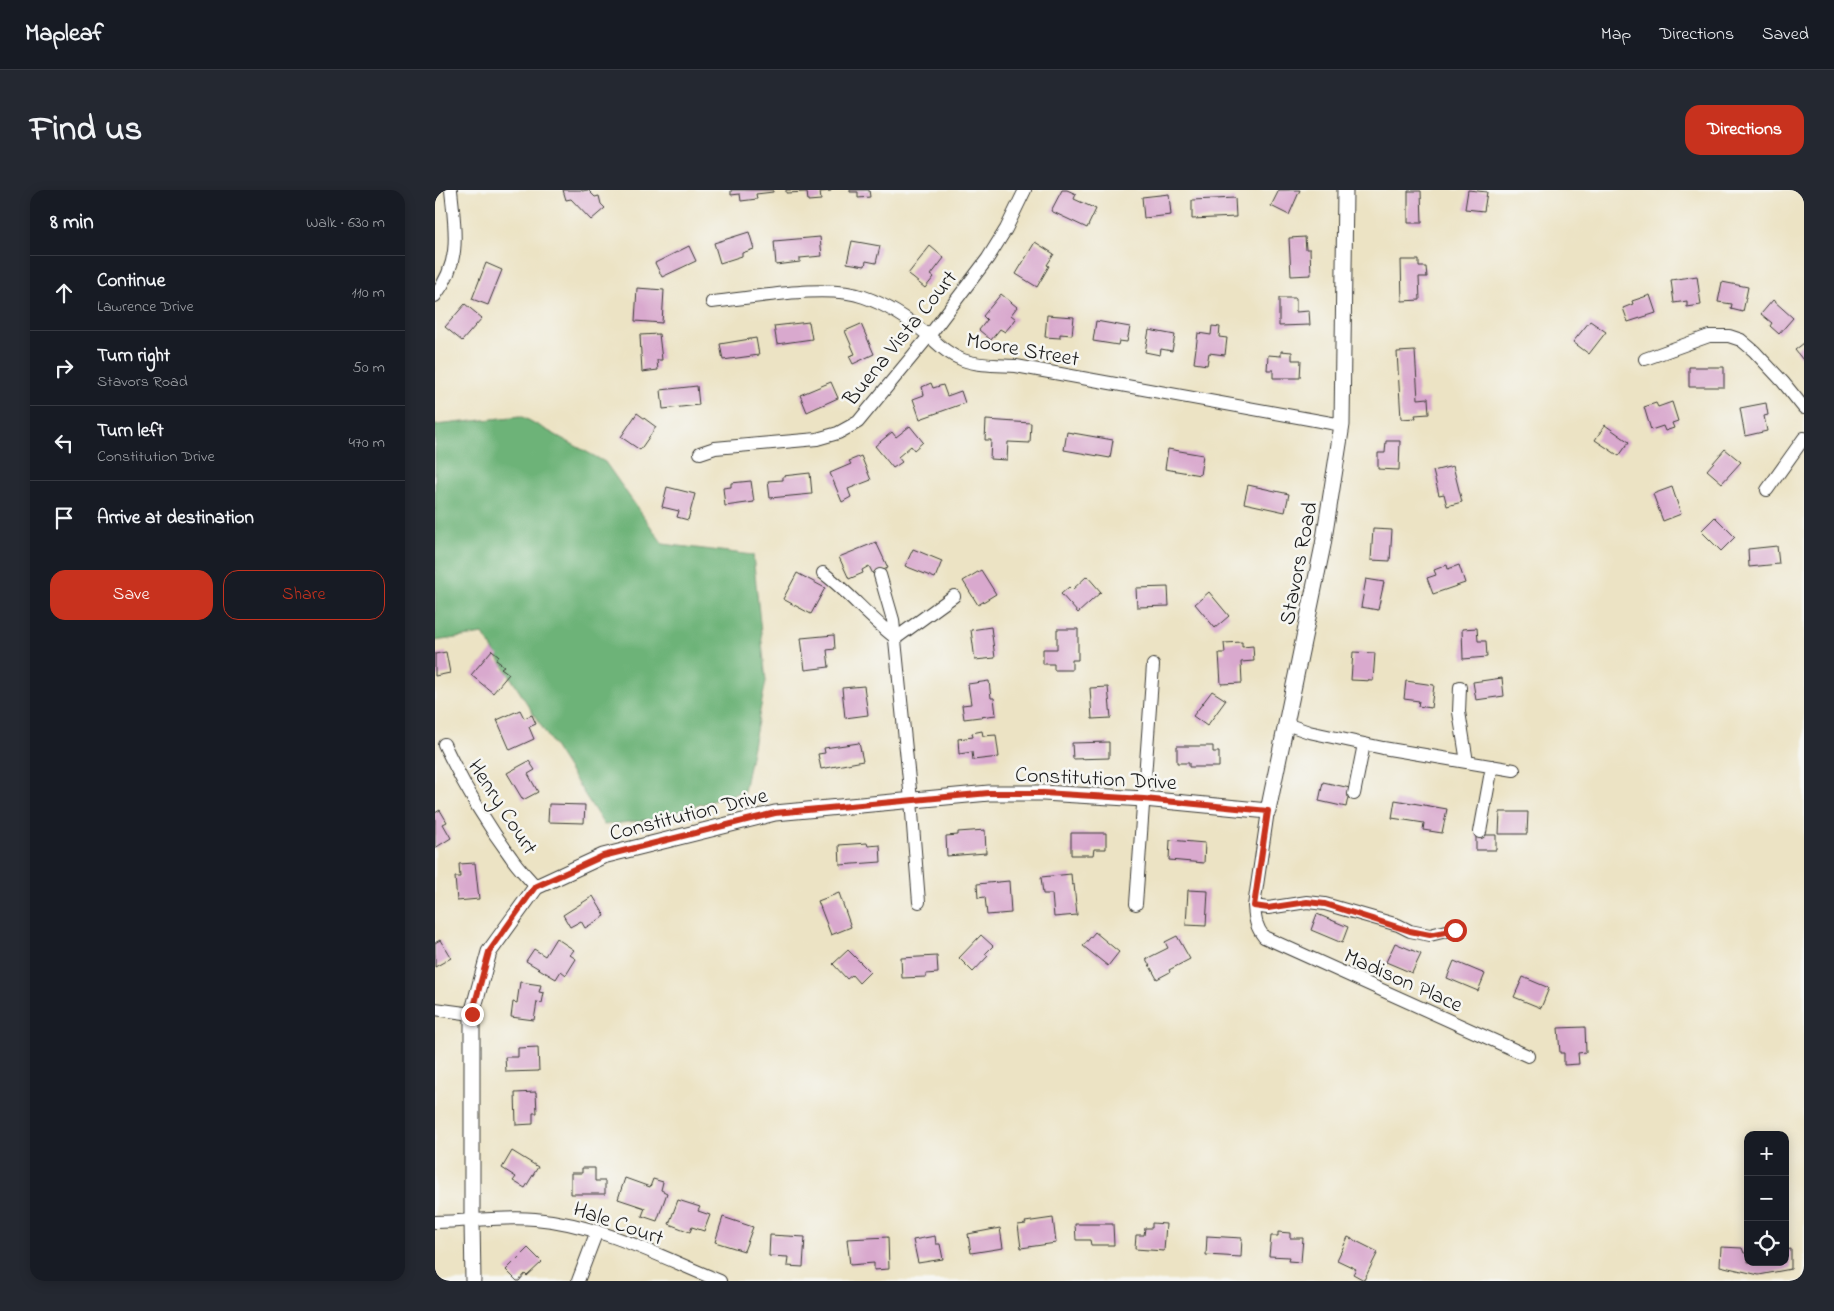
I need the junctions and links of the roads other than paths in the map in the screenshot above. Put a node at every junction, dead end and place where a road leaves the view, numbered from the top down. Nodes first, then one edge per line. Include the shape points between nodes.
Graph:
1 (451, 190) edge
2 (1025, 190) edge
3 (1345, 190) edge
4 (435, 296) edge
5 (712, 302) dead end
6 (929, 336) junction
7 (1645, 358) dead end
8 (1804, 408) edge
9 (1342, 425) junction
10 (1804, 438) edge
11 (700, 453) dead end
12 (1767, 490) dead end
13 (823, 573) dead end
14 (880, 575) dead end
15 (954, 596) dead end
16 (896, 638) junction
17 (1153, 665) dead end
18 (1460, 687) dead end
19 (1286, 724) junction
20 (444, 744) dead end
21 (1364, 744) junction
22 (1467, 762) junction
23 (1492, 766) junction
24 (1514, 770) dead end
25 (1354, 794) dead end
26 (1144, 799) junction
27 (911, 800) junction
28 (1268, 811) junction
29 (1480, 832) dead end
30 (535, 887) junction
31 (919, 902) dead end
32 (1136, 904) dead end
33 (1254, 906) junction
34 (1455, 930) dead end
35 (1264, 937) joint
36 (435, 1009) edge
37 (472, 1014) junction
38 (1528, 1056) dead end
39 (471, 1221) junction
40 (435, 1222) edge
41 (597, 1231) junction
42 (473, 1281) edge
43 (577, 1281) edge
44 (720, 1281) edge

1 - 4 street via 456,243 453,263
2 - 6 street, Buena Vista Court via 988,258
3 - 9 street, Stavors Road
5 - 6 street, Moore Street via 825,291 849,292 891,309
6 - 9 street, Moore Street via 943,350 965,361 1016,366
6 - 11 street, Buena Vista Court via 858,422 838,433 817,439 715,448
7 - 8 street via 1709,336 1729,336 1741,340 1755,351
9 - 19 street, Stavors Road via 1323,545
10 - 12 street
13 - 16 street
14 - 16 street
15 - 16 street
16 - 27 street
17 - 26 street
18 - 22 street via 1459,712
19 - 21 street
19 - 28 street, Stavors Road
20 - 30 street, Henry Court via 488,825
21 - 22 street
21 - 25 street
22 - 23 street
23 - 24 street
23 - 29 street
26 - 27 street, Constitution Drive via 989,793
26 - 28 street, Constitution Drive
26 - 32 street
27 - 30 street, Constitution Drive via 775,813 603,856
27 - 31 street
28 - 33 street, Stavors Road
30 - 37 street via 489,952
33 - 34 street via 1268,908 1307,902 1325,904 1410,931 1430,935
33 - 35 street, Stavors Road via 1256,924
35 - 38 street, Madison Place
36 - 37 street
37 - 39 street
39 - 40 street, Hale Court
39 - 41 street, Hale Court via 535,1219
39 - 42 street
41 - 43 street
41 - 44 street, Hale Court

